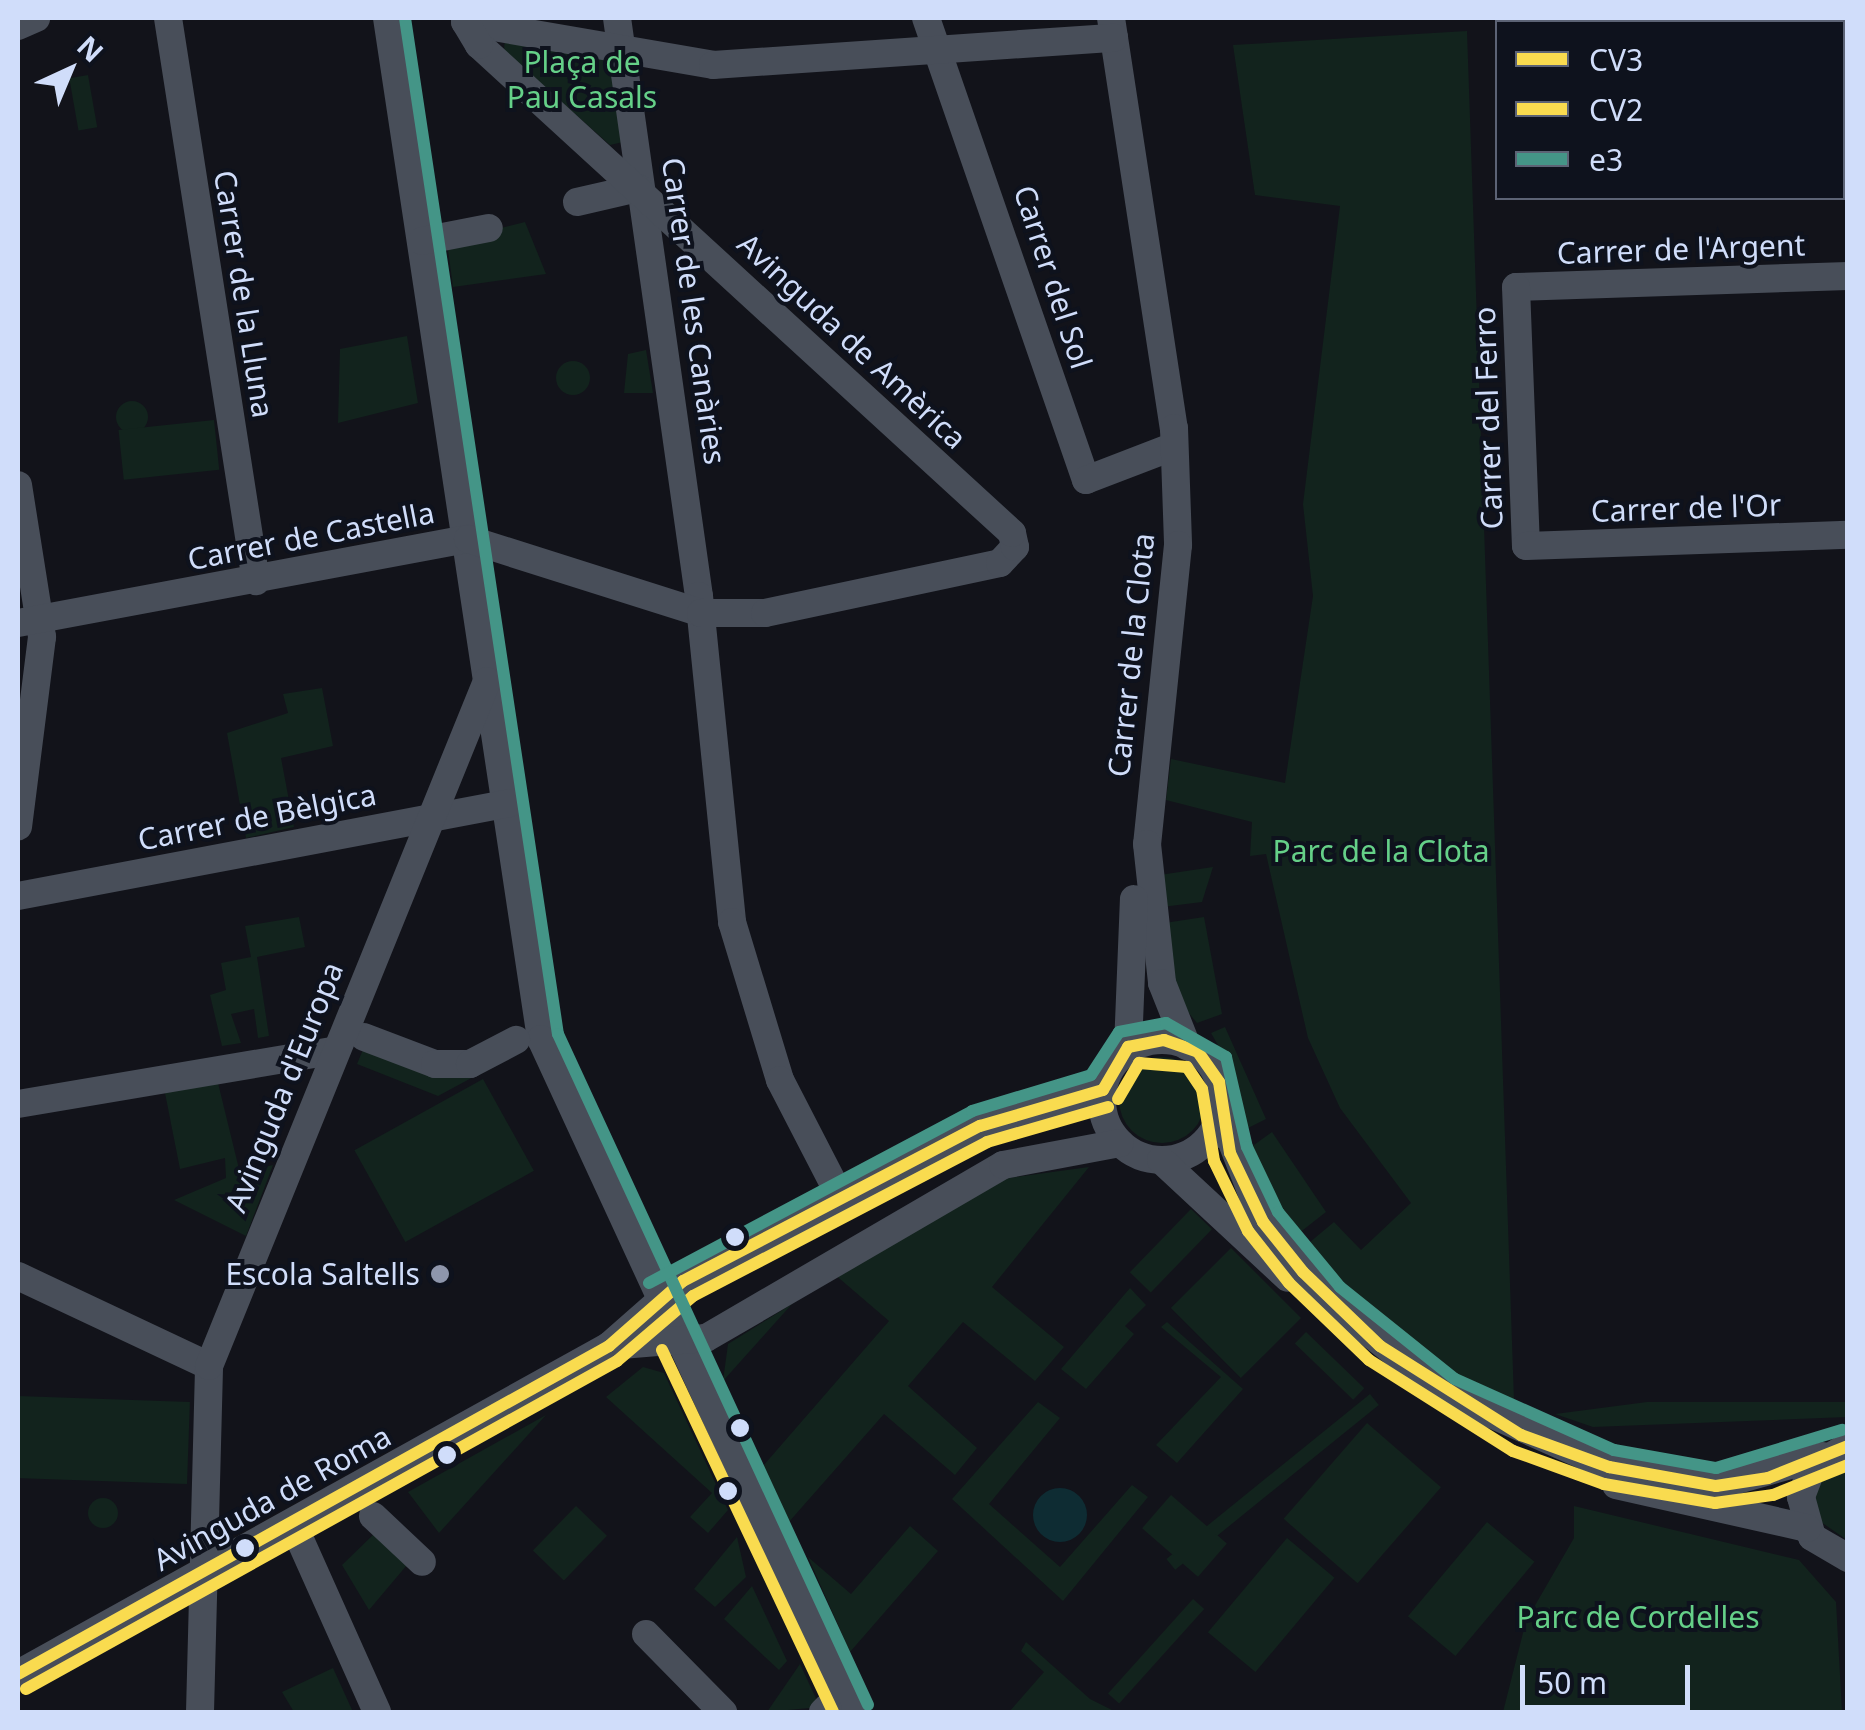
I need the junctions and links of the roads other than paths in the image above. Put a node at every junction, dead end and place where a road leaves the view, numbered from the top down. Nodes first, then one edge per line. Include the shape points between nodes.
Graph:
1 (36, 18) edge
2 (168, 18) edge
3 (387, 18) edge
4 (926, 18) edge
5 (18, 26) edge
6 (1112, 28) edge
7 (619, 31) edge
8 (944, 49) junction
9 (636, 193) junction
10 (576, 202) dead end
11 (489, 228) dead end
12 (422, 240) junction
13 (1148, 266) junction
14 (1848, 276) edge
15 (1516, 287) joint
16 (1164, 450) junction
17 (18, 485) edge
18 (1848, 535) edge
19 (468, 539) junction
20 (1526, 546) joint
21 (1015, 548) joint
22 (256, 581) junction
23 (701, 613) junction
24 (28, 621) edge
25 (487, 681) junction
26 (19, 768) edge
27 (509, 803) junction
28 (424, 820) junction
29 (18, 826) edge
30 (1142, 826) junction
31 (1141, 858) junction
32 (18, 896) edge
33 (364, 1037) dead end
34 (516, 1040) dead end
35 (1187, 1046) junction
36 (1128, 1047) junction
37 (332, 1051) junction
38 (1103, 1090) junction
39 (18, 1104) edge
40 (1220, 1112) junction
41 (1120, 1143) junction
42 (1161, 1160) junction
43 (844, 1204) junction
44 (18, 1276) edge
45 (658, 1298) junction
46 (678, 1343) junction
47 (610, 1346) junction
48 (209, 1366) junction
49 (1835, 1451) edge
50 (373, 1516) dead end
51 (294, 1524) junction
52 (1807, 1528) junction
53 (1838, 1555) edge
54 (422, 1562) dead end
55 (204, 1575) junction
56 (1848, 1582) edge
57 (646, 1634) dead end
58 (18, 1674) edge
59 (834, 1711) edge
60 (200, 1712) edge
61 (377, 1712) edge
62 (723, 1712) edge

1 - 5 street
2 - 22 street, Carrer de la Lluna
3 - 12 street
4 - 8 street, Carrer del Sol
6 - 8 street
6 - 13 street, Carrer de la Clota
7 - 8 street via 713,65
7 - 9 street, Carrer de les Canàries
7 - 9 street, Avinguda de Amèrica via 465,22 479,45
8 - 16 street, Carrer del Sol via 1086,480
9 - 10 street
9 - 21 street, Avinguda de Amèrica via 1012,533
9 - 23 street, Carrer de les Canàries
11 - 12 street
12 - 19 street
13 - 16 street, Carrer de la Clota
13 - 30 street, Carrer de la Clota via 1179,502
14 - 15 street, Carrer de l'Argent
15 - 20 street, Carrer del Ferro
16 - 30 street, Carrer de la Clota
17 - 24 street
18 - 20 street, Carrer de l'Or
19 - 22 street, Carrer de Castella
19 - 23 street, Carrer de Castella
19 - 25 street
21 - 23 street, Carrer de Castella via 1000,563 766,613
22 - 24 street, Carrer de Castella
23 - 43 street, Carrer de les Canàries via 732,922 780,1080
24 - 26 street
25 - 27 street
25 - 28 street, Avinguda d'Europa
26 - 29 street
27 - 28 street, Carrer de Bèlgica
27 - 45 street via 541,1039
28 - 32 street, Carrer de Bèlgica
28 - 37 street, Avinguda d'Europa
30 - 31 street, Carrer de la Clota
31 - 35 street, Carrer de la Clota via 1162,983
31 - 36 street, Carrer de la Clota
33 - 34 street via 435,1064 470,1064
35 - 36 street
35 - 40 street via 1219,1082
36 - 38 street
37 - 39 street
37 - 48 street, Avinguda d'Europa
38 - 41 street
38 - 43 street, Avinguda de Roma via 980,1126
40 - 42 street via 1198,1148
40 - 49 street via 1263,1222 1328,1300 1446,1394 1609,1467 1716,1486
41 - 42 street
41 - 46 street, Avinguda de Roma via 1003,1165 706,1338
42 - 52 street via 1374,1358 1492,1438 1594,1478
43 - 45 street, Avinguda de Roma
44 - 48 street
45 - 46 street
45 - 47 street, Avinguda de Roma
46 - 47 street, Avinguda de Roma
46 - 59 street
47 - 51 street, Avinguda de Roma
48 - 55 street, Avinguda d'Europa
49 - 52 street via 1804,1481
50 - 54 street
51 - 55 street, Avinguda de Roma
51 - 61 street
52 - 53 street
53 - 56 street
55 - 58 street, Avinguda de Roma
55 - 60 street, Avinguda d'Europa
57 - 62 street

